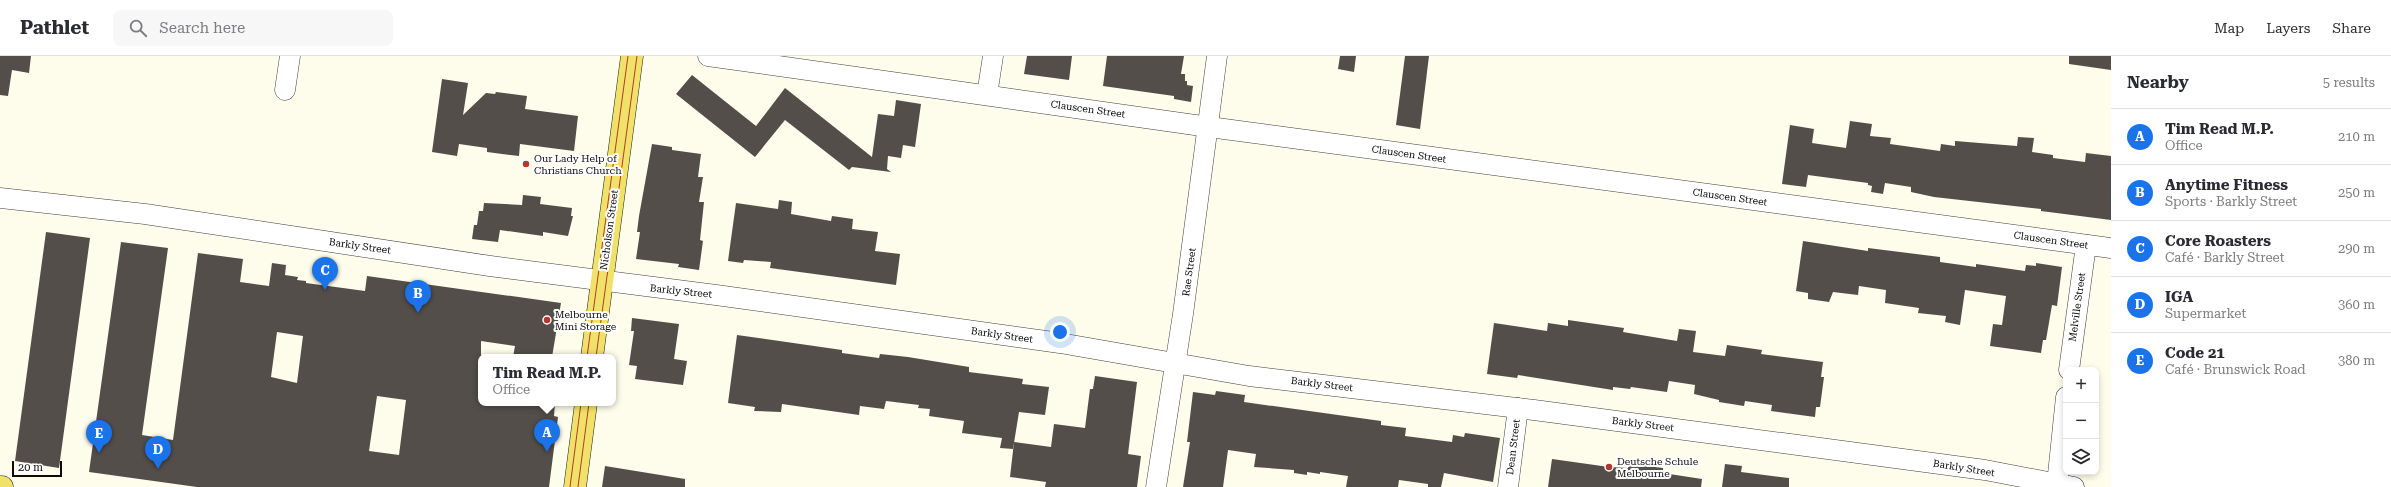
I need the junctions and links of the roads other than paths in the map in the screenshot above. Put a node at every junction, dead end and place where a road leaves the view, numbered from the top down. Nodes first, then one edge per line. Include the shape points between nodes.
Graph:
1 (290, 56) edge
2 (632, 56) edge
3 (708, 56) edge
4 (993, 56) edge
5 (1217, 56) edge
6 (285, 90) dead end
7 (987, 95) junction
8 (1209, 126) junction
9 (0, 198) edge
10 (2086, 245) junction
11 (2111, 248) edge
12 (602, 282) junction
13 (592, 354) edge
14 (1175, 362) junction
15 (2069, 367) edge
16 (2066, 403) edge
17 (586, 406) edge
18 (1518, 408) junction
19 (2065, 486) edge
20 (575, 487) edge
21 (1156, 487) edge
22 (1508, 487) edge

1 - 6 street
2 - 12 main road, Nicholson Street
3 - 7 street, Clauscen Street
4 - 7 street
5 - 8 street, Rae Street
7 - 8 street, Clauscen Street
8 - 10 street, Clauscen Street
8 - 14 street, Rae Street
9 - 12 street, Barkly Street via 145,214
10 - 11 street, Clauscen Street
10 - 15 street, Melville Street
12 - 13 main road, Nicholson Street
12 - 14 street, Barkly Street via 885,319
14 - 18 street, Barkly Street via 1250,376
14 - 21 street, Rae Street
16 - 19 street
17 - 20 main road
18 - 19 street, Barkly Street via 1969,468
18 - 22 street, Dean Street

